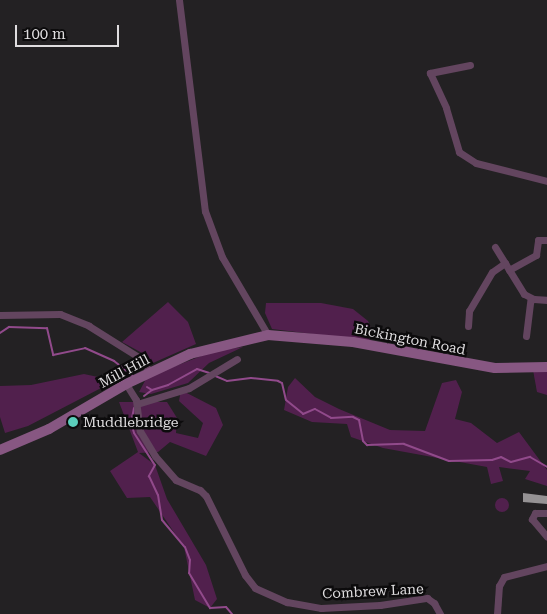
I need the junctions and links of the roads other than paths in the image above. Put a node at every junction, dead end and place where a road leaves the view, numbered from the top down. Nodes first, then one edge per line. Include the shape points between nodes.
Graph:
1 (179, 0) edge
2 (470, 65) dead end
3 (547, 181) edge
4 (547, 240) edge
5 (495, 248) dead end
6 (505, 263) junction
7 (509, 270) junction
8 (531, 298) junction
9 (547, 300) edge
10 (0, 315) edge
11 (468, 326) dead end
12 (268, 335) junction
13 (526, 336) dead end
14 (237, 359) dead end
15 (547, 367) edge
16 (150, 372) junction
17 (126, 384) junction
18 (137, 404) junction
19 (0, 450) edge
20 (547, 513) edge
21 (547, 537) edge
22 (547, 566) edge
23 (440, 614) edge
24 (497, 614) edge

1 - 12 street via 205,211 222,257
2 - 3 street via 430,73 446,108 459,152 476,163
4 - 7 street via 538,240 536,255
5 - 6 street
6 - 7 street
6 - 11 street via 492,272 469,311
7 - 8 street via 524,294
8 - 9 street
8 - 13 street
10 - 16 street via 60,314 89,326 140,358
12 - 15 main road, Bickington Road via 338,340 495,368
12 - 16 main road, Mill Hill via 190,354
14 - 18 street via 204,380
16 - 17 main road, Mill Hill
17 - 18 street, Combrew Lane
17 - 19 main road, Mill Hill via 49,429
18 - 23 street, Combrew Lane via 140,431 155,456 176,480 204,492 244,575 255,588 287,602 321,608 380,605 427,598
20 - 21 street via 535,514 532,519
22 - 24 street via 504,577 499,586

